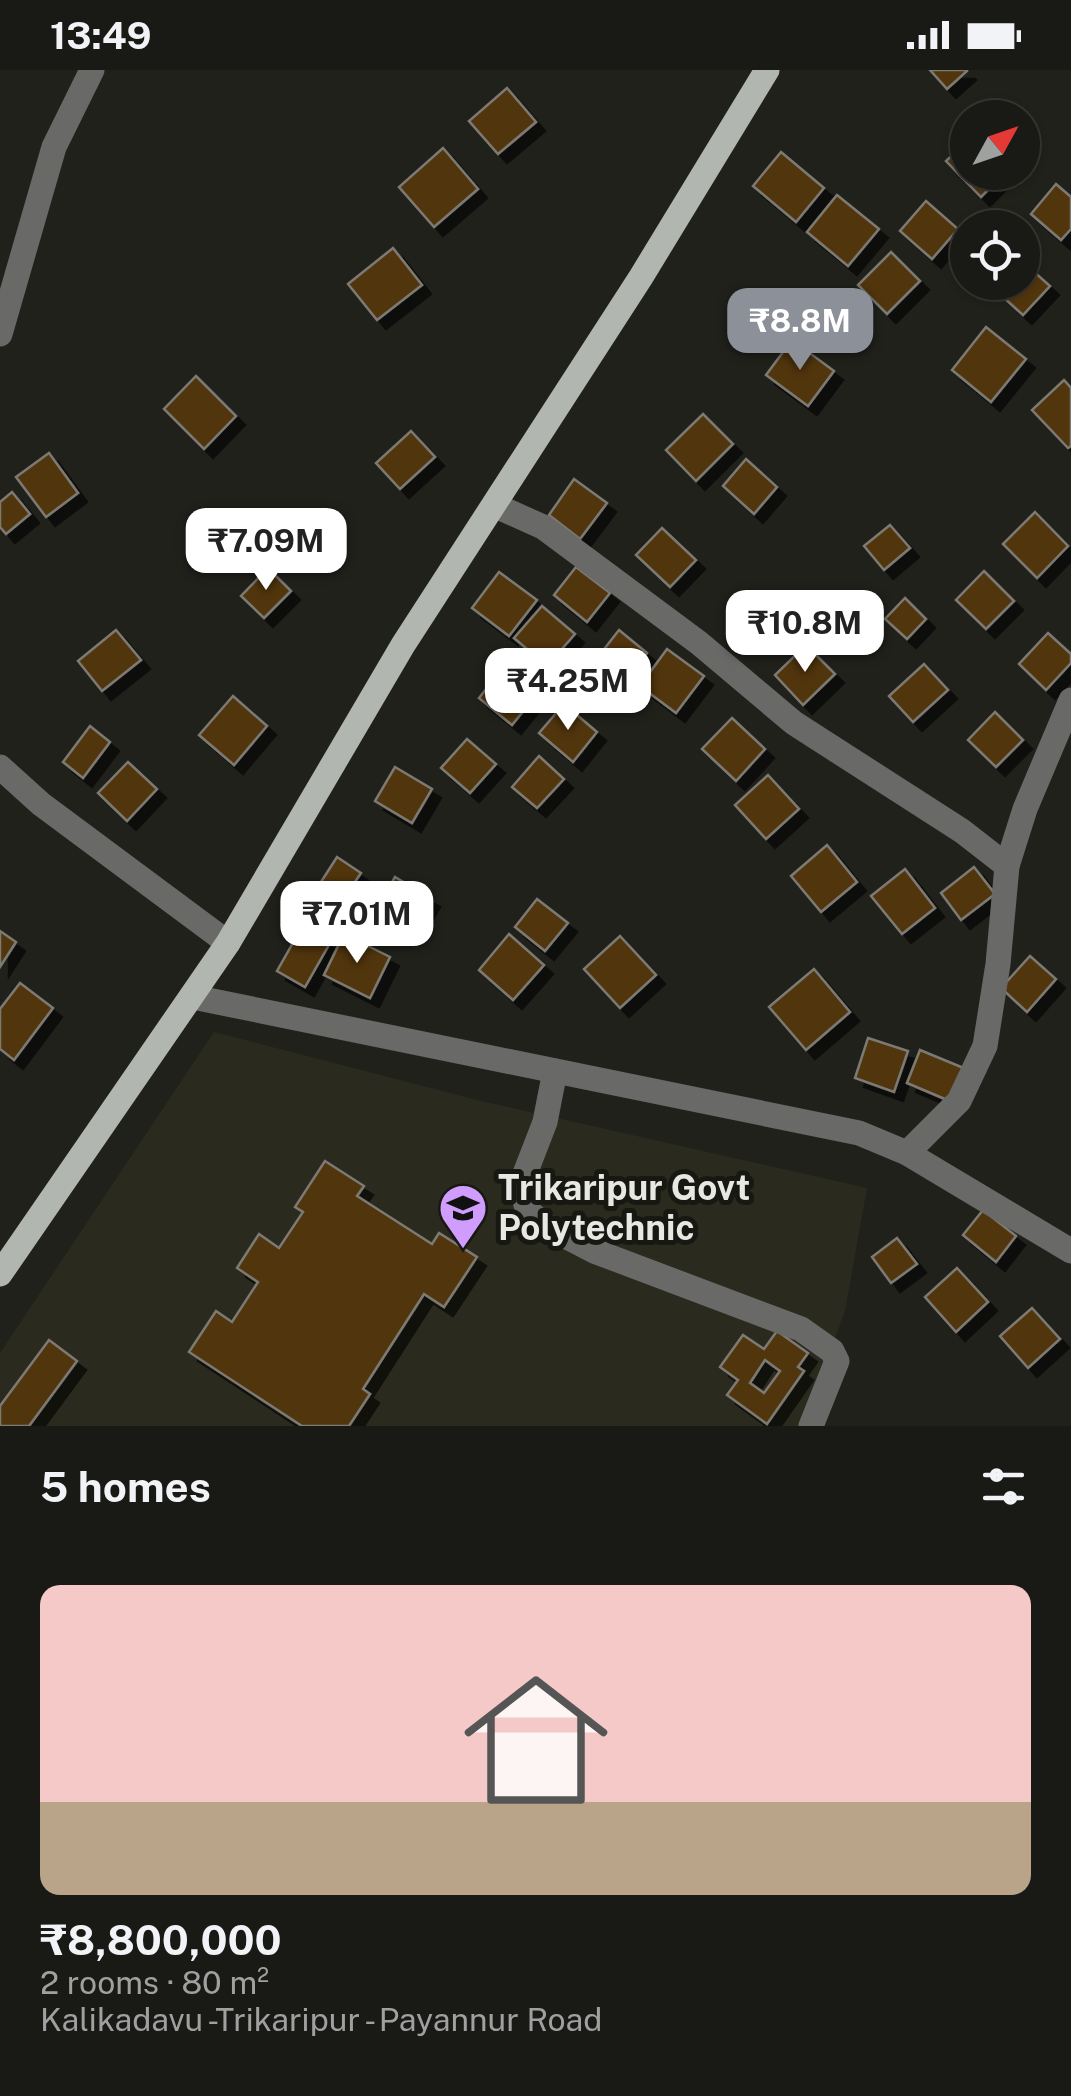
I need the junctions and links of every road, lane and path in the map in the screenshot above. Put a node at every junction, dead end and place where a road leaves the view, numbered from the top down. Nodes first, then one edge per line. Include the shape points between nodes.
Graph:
1 (92, 70) edge
2 (767, 70) edge
3 (0, 334) edge
4 (494, 505) junction
5 (1071, 700) edge
6 (0, 767) edge
7 (1008, 866) junction
8 (228, 943) junction
9 (192, 996) junction
10 (555, 1071) junction
11 (907, 1153) junction
12 (1071, 1251) edge
13 (0, 1274) edge
14 (810, 1426) edge

1 - 3 street via 54,147
2 - 4 main road
4 - 7 street via 543,527 699,642 794,723
4 - 8 main road
5 - 7 street via 1024,809
6 - 8 street
7 - 11 street via 985,1046 959,1101
8 - 9 main road
9 - 10 street
9 - 13 main road
10 - 11 street via 859,1133
10 - 14 street via 546,1122 521,1184 527,1209 594,1251 802,1329 832,1350 837,1360
11 - 12 street

